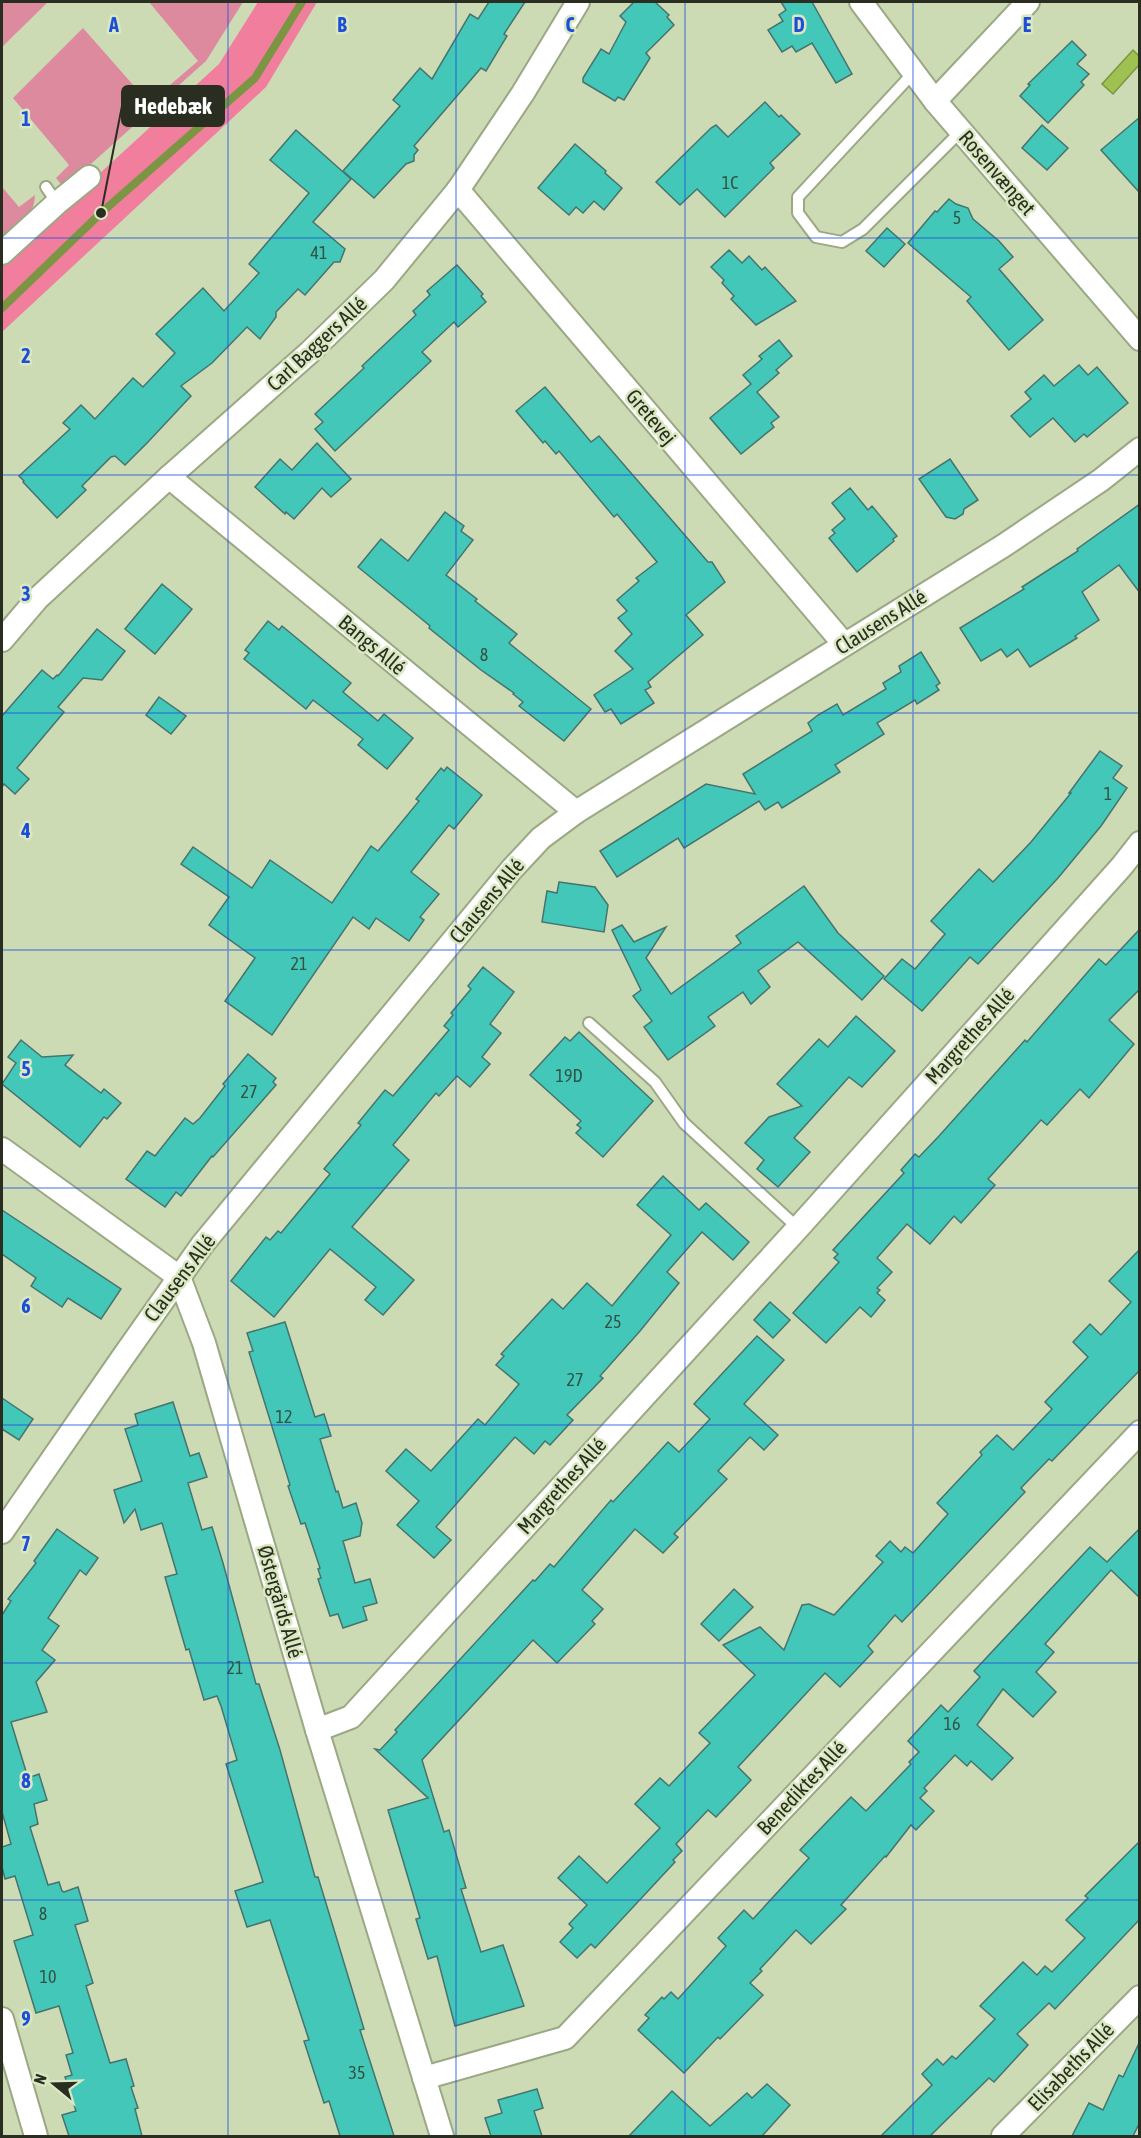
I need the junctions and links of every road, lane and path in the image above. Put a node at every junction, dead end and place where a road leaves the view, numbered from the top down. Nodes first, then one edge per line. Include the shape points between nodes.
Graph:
1 (578, 2) edge
2 (861, 2) edge
3 (1028, 2) edge
4 (914, 72) junction
5 (935, 101) junction
6 (961, 131) junction
7 (89, 177) dead end
8 (458, 190) junction
9 (2, 253) edge
10 (1140, 339) edge
11 (1140, 449) edge
12 (169, 477) junction
13 (2, 639) edge
14 (844, 644) junction
15 (576, 812) junction
16 (1140, 843) edge
17 (589, 1023) dead end
18 (2, 1149) edge
19 (798, 1228) junction
20 (179, 1277) junction
21 (1140, 1432) edge
22 (2, 1532) edge
23 (317, 1730) junction
24 (1140, 1997) edge
25 (2, 2019) edge
26 (424, 2078) junction
27 (36, 2136) edge
28 (442, 2136) edge
29 (1003, 2136) edge

1 - 8 street, Carl Baggers Allé
2 - 4 street, Rosenvænget
3 - 5 street
4 - 5 street, Rosenvænget
4 - 6 lane via 798,197 798,213 816,237 842,242 863,229
5 - 6 street, Rosenvænget
6 - 10 street, Rosenvænget
7 - 9 street via 52,195
8 - 12 street, Carl Baggers Allé via 375,288 310,352
8 - 14 street, Gretevej
11 - 14 street, Clausens Allé via 1003,546
12 - 13 street, Carl Baggers Allé via 37,599
12 - 15 street, Bangs Allé
14 - 15 street, Clausens Allé
15 - 20 street, Clausens Allé via 541,838 512,869
16 - 19 street, Margrethes Allé
17 - 19 lane via 655,1082 684,1123
18 - 20 street
19 - 23 street, Margrethes Allé via 351,1717
20 - 22 street, Clausens Allé
20 - 23 street, Østergårds Allé via 204,1343
21 - 26 street, Benediktes Allé via 565,2038
23 - 26 street, Østergårds Allé
24 - 29 street, Elisabeths Allé
25 - 27 street
26 - 28 street, Østergårds Allé

